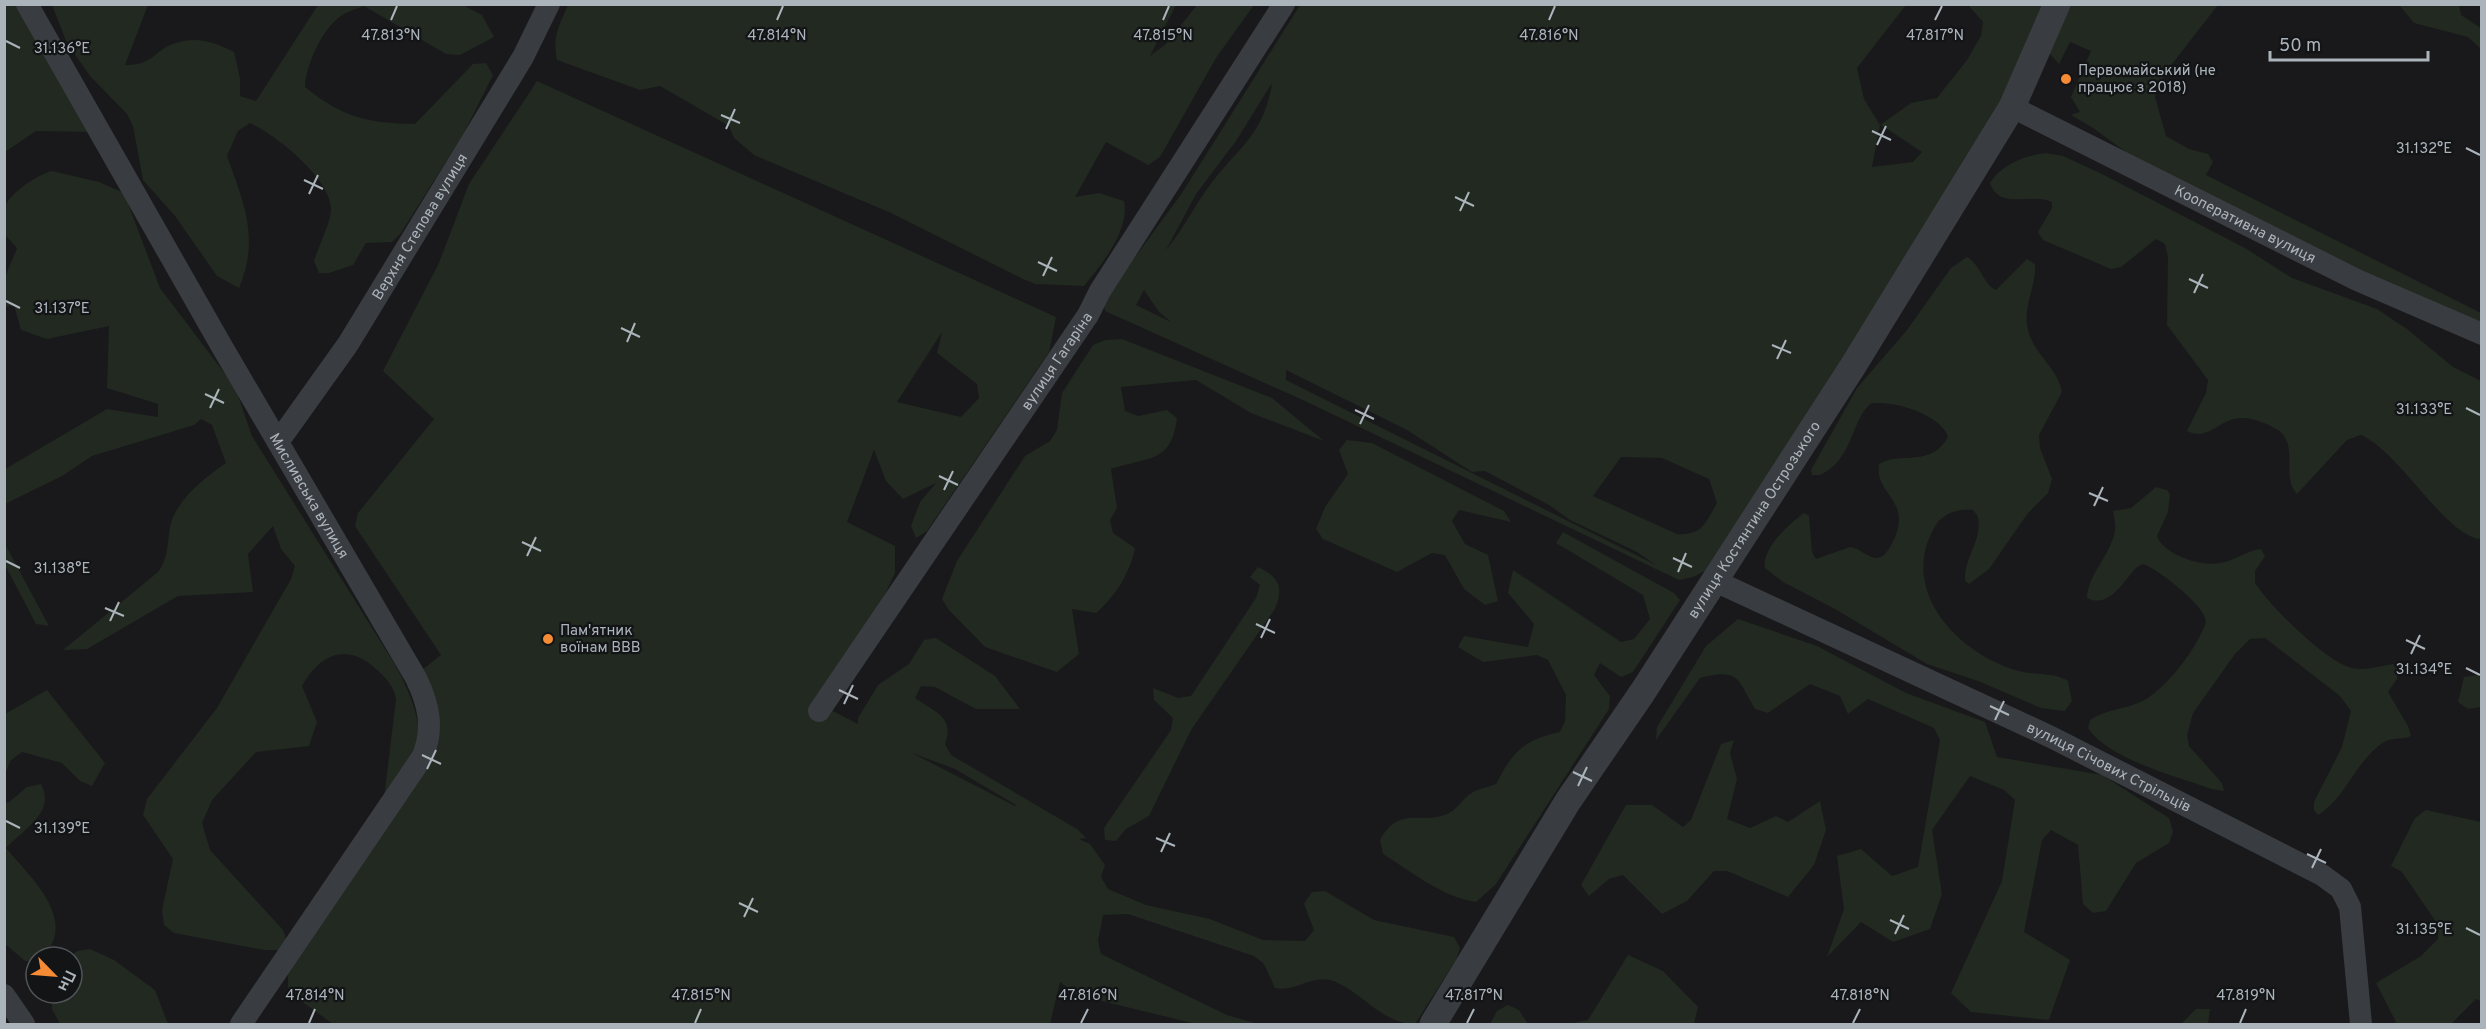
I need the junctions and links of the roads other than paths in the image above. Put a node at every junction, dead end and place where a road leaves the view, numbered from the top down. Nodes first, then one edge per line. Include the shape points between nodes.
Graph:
1 (27, 4) edge
2 (549, 4) edge
3 (1284, 4) edge
4 (2057, 4) edge
5 (2012, 107) junction
6 (2481, 334) edge
7 (278, 442) junction
8 (1713, 580) junction
9 (819, 711) dead end
10 (4, 995) edge
11 (24, 1024) edge
12 (241, 1024) edge
13 (1433, 1024) edge
14 (2361, 1024) edge

1 - 7 street, Мисливська вулиця
2 - 7 street, Верхня Степова вулиця via 523,57 354,334
3 - 9 street, вулиця Гагаріна via 1088,315
4 - 5 street, вулиця Костянтина Острозького
5 - 6 street, Кооперативна вулиця via 2357,280
5 - 8 street, вулиця Костянтина Острозького via 1853,366
7 - 12 street, Мисливська вулиця via 416,678 430,728 418,762
8 - 13 street, вулиця Костянтина Острозького via 1568,801
8 - 14 street, вулиця Січових Стрільців via 2052,738 2322,875 2341,889 2350,907
10 - 11 street

